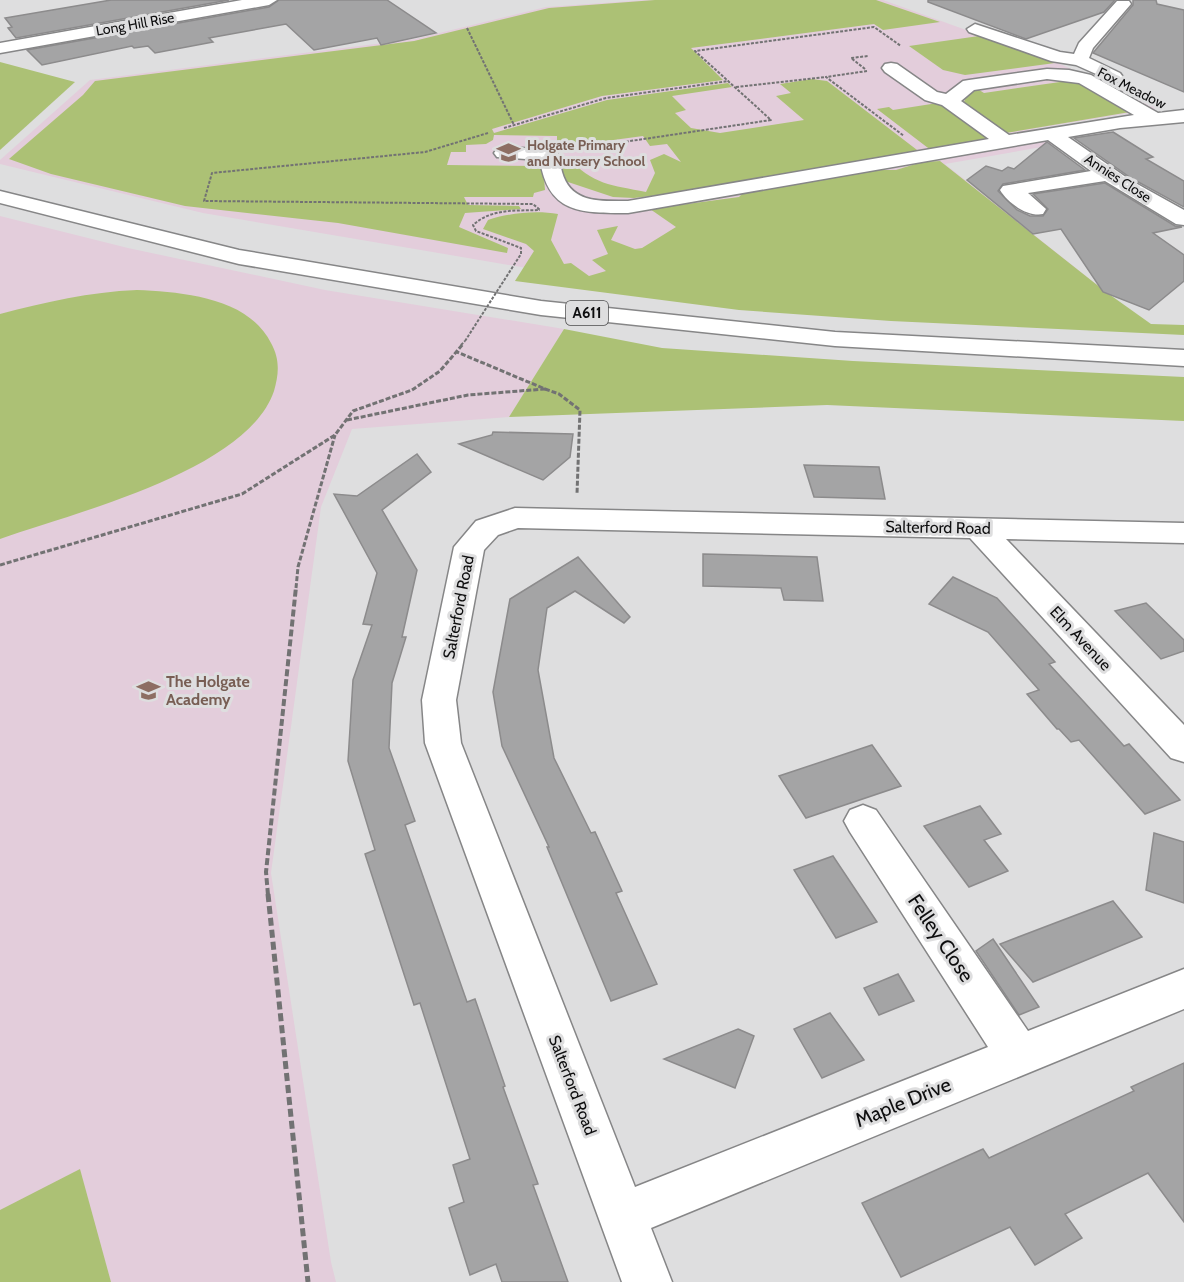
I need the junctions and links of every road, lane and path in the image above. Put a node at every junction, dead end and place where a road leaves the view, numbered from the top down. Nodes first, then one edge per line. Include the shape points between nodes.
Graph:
1 (269, 0) edge
2 (1123, 4) dead end
3 (467, 28) dead end
4 (975, 28) dead end
5 (0, 48) edge
6 (908, 51) dead end
7 (1080, 60) junction
8 (891, 68) dead end
9 (826, 77) dead end
10 (729, 81) junction
11 (1133, 85) dead end
12 (736, 87) junction
13 (949, 101) junction
14 (1156, 109) junction
15 (1184, 116) edge
16 (514, 125) junction
17 (503, 129) dead end
18 (492, 132) dead end
19 (1053, 135) junction
20 (1007, 143) junction
21 (504, 153) dead end
22 (549, 154) junction
23 (1109, 174) junction
24 (0, 197) edge
25 (563, 197) junction
26 (1035, 209) dead end
27 (540, 210) junction
28 (1184, 219) edge
29 (457, 351) junction
30 (1184, 358) edge
31 (545, 389) junction
32 (347, 420) junction
33 (335, 435) junction
34 (576, 519) junction
35 (978, 528) junction
36 (1184, 533) edge
37 (0, 565) edge
38 (1184, 748) edge
39 (863, 821) dead end
40 (1184, 989) edge
41 (1019, 1055) junction
42 (622, 1216) junction
43 (308, 1282) edge
44 (647, 1282) edge

1 - 5 street, Long Hill Rise
2 - 7 street, Fox Meadow via 1084,46
3 - 16 path
4 - 7 street via 1057,57
6 - 10 path via 874,27 695,51
7 - 11 street, Fox Meadow
8 - 13 street via 931,96
9 - 12 path
10 - 12 path
10 - 16 path via 606,98
12 - 22 path via 771,120 572,147
13 - 14 street via 969,85 1047,74 1084,79
13 - 20 street
14 - 15 street
14 - 19 street
16 - 17 path
18 - 27 path via 424,152 212,173 204,201 533,204
19 - 20 street
19 - 23 street, Annies Close
20 - 25 street via 650,205 604,207
21 - 22 street
22 - 25 street via 556,188
23 - 26 street via 1000,191
23 - 28 street, Annies Close
24 - 30 street, A611 via 239,257 541,308 835,339
25 - 27 path
27 - 29 path, bridge via 491,214 478,218 473,225 476,231 515,244 521,254
29 - 31 path
29 - 32 path via 440,371 412,390 353,411
31 - 32 path via 468,395
31 - 34 path via 580,410
32 - 33 path
33 - 37 path via 242,494
33 - 43 path via 298,567 266,872
34 - 35 street, Salterford Road
34 - 42 street, Salterford Road via 515,518 487,528 469,548 439,700 439,718 443,743
35 - 36 street, Salterford Road
35 - 38 street, Elm Avenue
39 - 41 street, Felley Close
40 - 41 street, Maple Drive
41 - 42 street, Maple Drive
42 - 44 street, Salterford Road

